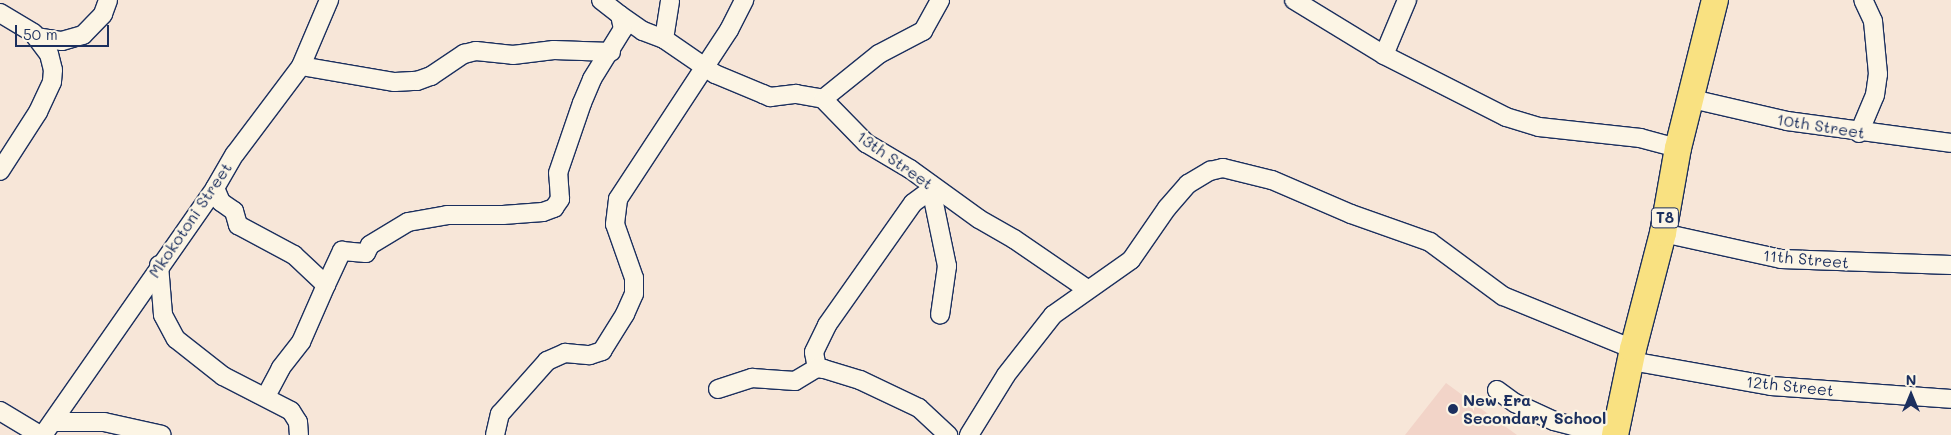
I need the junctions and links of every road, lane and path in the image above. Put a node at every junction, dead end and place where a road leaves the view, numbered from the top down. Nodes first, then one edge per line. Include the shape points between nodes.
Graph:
1 (108, 0) edge
2 (329, 0) edge
3 (601, 0) edge
4 (670, 0) edge
5 (744, 0) edge
6 (940, 0) edge
7 (1294, 0) edge
8 (1407, 0) edge
9 (1714, 0) edge
10 (1863, 0) edge
11 (0, 13) edge
12 (620, 15) junction
13 (36, 37) junction
14 (664, 39) junction
15 (611, 52) junction
16 (1384, 56) junction
17 (301, 66) junction
18 (702, 67) junction
19 (1692, 98) junction
20 (823, 99) junction
21 (1859, 133) junction
22 (1951, 143) edge
23 (1678, 148) junction
24 (6, 152) edge
25 (0, 171) edge
26 (931, 186) junction
27 (215, 188) junction
28 (1663, 233) junction
29 (159, 265) junction
30 (1951, 265) edge
31 (326, 286) junction
32 (1086, 289) junction
33 (940, 315) dead end
34 (1632, 355) junction
35 (817, 368) junction
36 (718, 390) dead end
37 (1497, 390) dead end
38 (266, 396) junction
39 (1951, 398) edge
40 (0, 411) edge
41 (46, 431) edge
42 (1616, 432) edge
43 (162, 435) edge
44 (300, 435) edge
45 (495, 435) edge
46 (948, 435) edge
47 (969, 435) edge

1 - 13 street via 103,14 83,35 62,41
2 - 17 street, Mkokotoni Street
3 - 12 street
4 - 14 street
5 - 18 street via 729,30
6 - 20 street via 923,31 879,54 842,87
7 - 16 street
8 - 16 street
9 - 19 highway, T8
10 - 21 street via 1872,21 1878,74 1875,95
11 - 13 street
12 - 14 street via 643,31
12 - 15 street via 623,29
13 - 24 street via 49,54 52,82
14 - 18 street
15 - 17 street via 554,50 513,55 476,51 464,54 432,76 417,81 395,82
15 - 31 street via 592,79 582,103 558,173 560,199 554,208 510,214 447,214 408,222 370,246 366,253 342,251
16 - 23 street via 1514,120 1539,127 1640,138
17 - 27 street, Mkokotoni Street via 234,154
18 - 20 street via 770,97 796,94
18 - 45 street via 618,200 615,224 634,278 634,294 625,314 602,351 590,355 565,353 547,361 500,414
19 - 21 street, 10th Street via 1787,121
19 - 23 highway, T8
20 - 26 street, 13th Street via 866,143
21 - 22 street, 10th Street
23 - 28 highway, T8
24 - 25 street
26 - 32 street, 13th Street
26 - 33 street via 947,266
26 - 35 street via 913,203 828,325 814,352
27 - 29 street, Mkokotoni Street
27 - 31 street via 221,202 234,211 238,225 294,255
28 - 30 street, 11th Street via 1782,259
28 - 34 highway, T8
29 - 38 street via 163,315 176,339 223,376
29 - 41 street, Mkokotoni Street
31 - 38 street via 301,342 290,354
32 - 34 street, 12th Street via 1118,272 1131,260 1188,184 1210,171 1223,168 1272,180 1350,214 1430,242 1503,296
32 - 47 street, 12th Street via 1053,315 1032,339
34 - 39 street, 12th Street via 1771,386
34 - 42 highway, T8
35 - 36 street via 795,381 752,378
35 - 46 street via 860,380 919,408
37 - 42 street via 1521,406 1554,421
38 - 44 street via 291,410 298,422
40 - 41 street
41 - 43 street via 104,422

